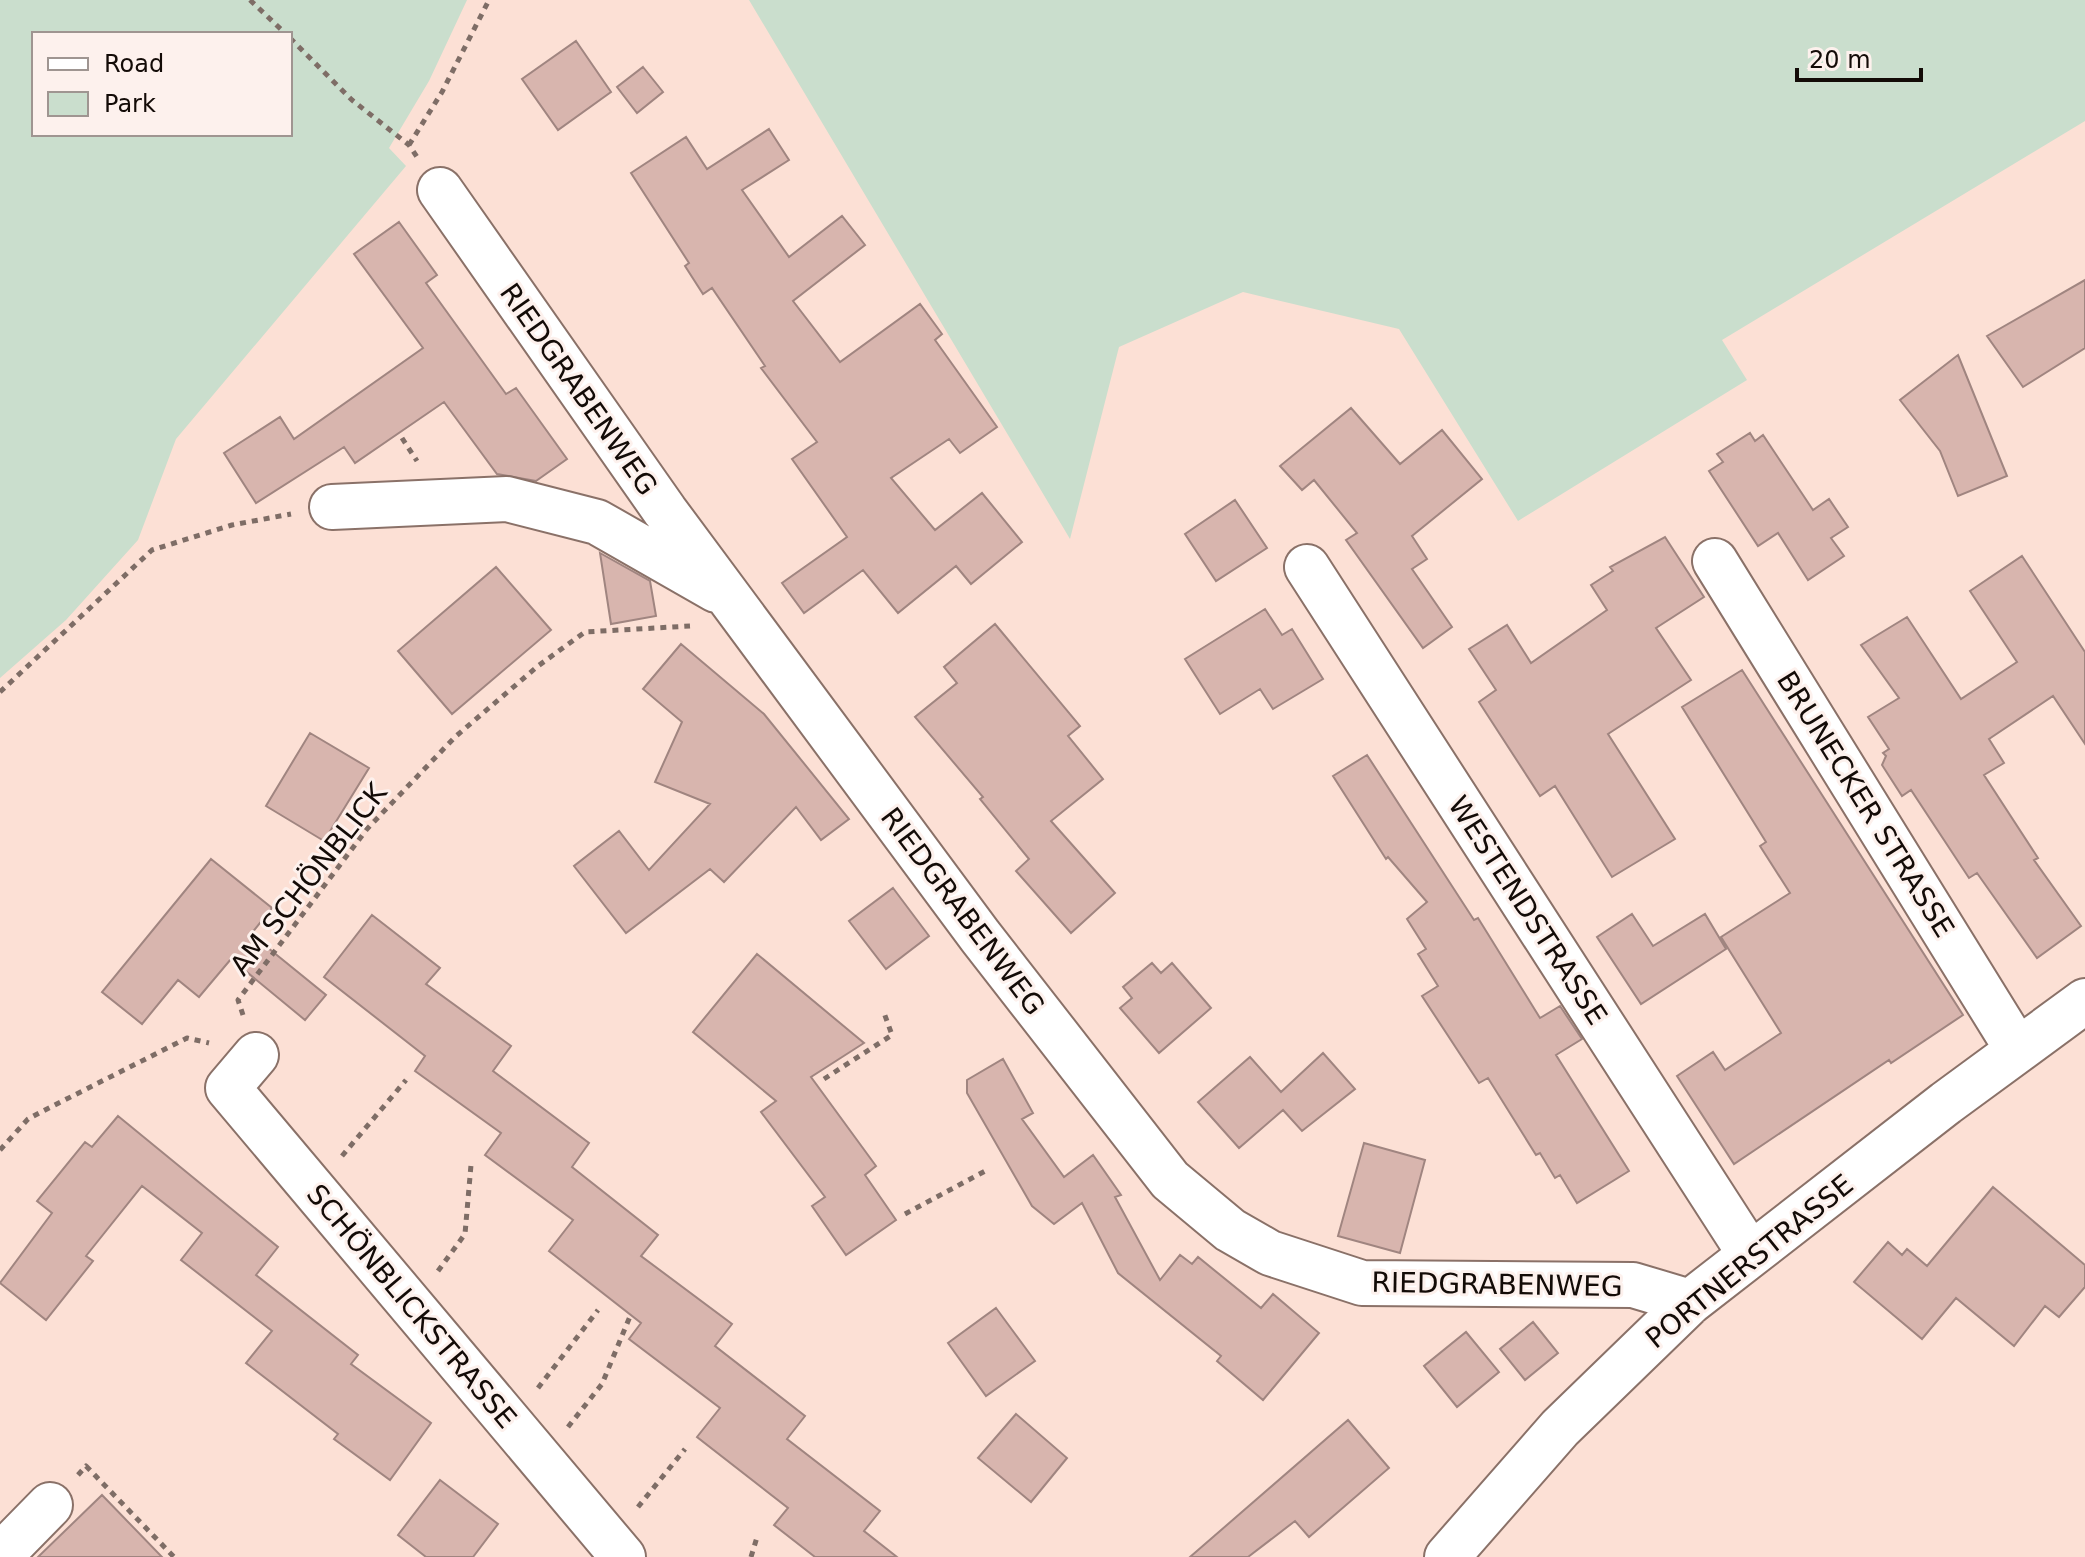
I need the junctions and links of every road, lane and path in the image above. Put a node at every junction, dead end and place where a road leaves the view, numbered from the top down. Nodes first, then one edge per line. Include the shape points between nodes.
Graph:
1 (250, 0) edge
2 (489, 0) edge
3 (284, 32) edge
4 (292, 40) edge
5 (440, 190) dead end
6 (332, 507) joint
7 (1715, 561) dead end
8 (1307, 567) dead end
9 (732, 599) junction
10 (654, 629) dead end
11 (0, 692) edge
12 (2085, 1001) edge
13 (883, 1010) dead end
14 (2017, 1049) junction
15 (256, 1055) junction
16 (824, 1079) dead end
17 (406, 1080) dead end
18 (0, 1150) edge
19 (471, 1165) dead end
20 (987, 1170) dead end
21 (314, 1189) junction
22 (905, 1214) dead end
23 (1750, 1254) junction
24 (1690, 1302) junction
25 (412, 1306) junction
26 (598, 1310) dead end
27 (631, 1314) dead end
28 (511, 1423) junction
29 (685, 1449) dead end
30 (542, 1460) junction
31 (50, 1505) joint
32 (758, 1534) dead end
33 (617, 1549) edge
34 (0, 1556) edge
35 (174, 1557) edge
36 (751, 1557) edge
37 (1447, 1557) edge

1 - 3 path
2 - 4 path via 409,145 352,100
5 - 9 street, RIEDGRABENWEG
6 - 9 street via 507,499 597,522
6 - 11 path via 232,525 152,550
7 - 14 street, BRUNECKER STRASSE
8 - 23 street, WESTENDSTRASSE
9 - 24 street, RIEDGRABENWEG via 1101,1094 1170,1180 1230,1230 1270,1253 1362,1283 1633,1285
10 - 15 path, AM SCHÖNBLICK via 585,632 455,737 367,829 238,1000
12 - 14 street, PORTNERSTRASSE
13 - 16 path via 892,1035
14 - 23 street, PORTNERSTRASSE
15 - 18 path via 187,1038 28,1119
15 - 21 street, SCHÖNBLICKSTRASSE via 228,1088
17 - 21 path
19 - 25 path via 465,1234
20 - 22 path
21 - 25 street, SCHÖNBLICKSTRASSE
23 - 24 street, PORTNERSTRASSE
24 - 37 street, PORTNERSTRASSE via 1560,1428
25 - 28 street, SCHÖNBLICKSTRASSE
26 - 28 path
27 - 30 path via 602,1384
28 - 30 street, SCHÖNBLICKSTRASSE
29 - 33 path
30 - 33 street, SCHÖNBLICKSTRASSE
31 - 34 street
31 - 35 path via 86,1466
32 - 36 path

